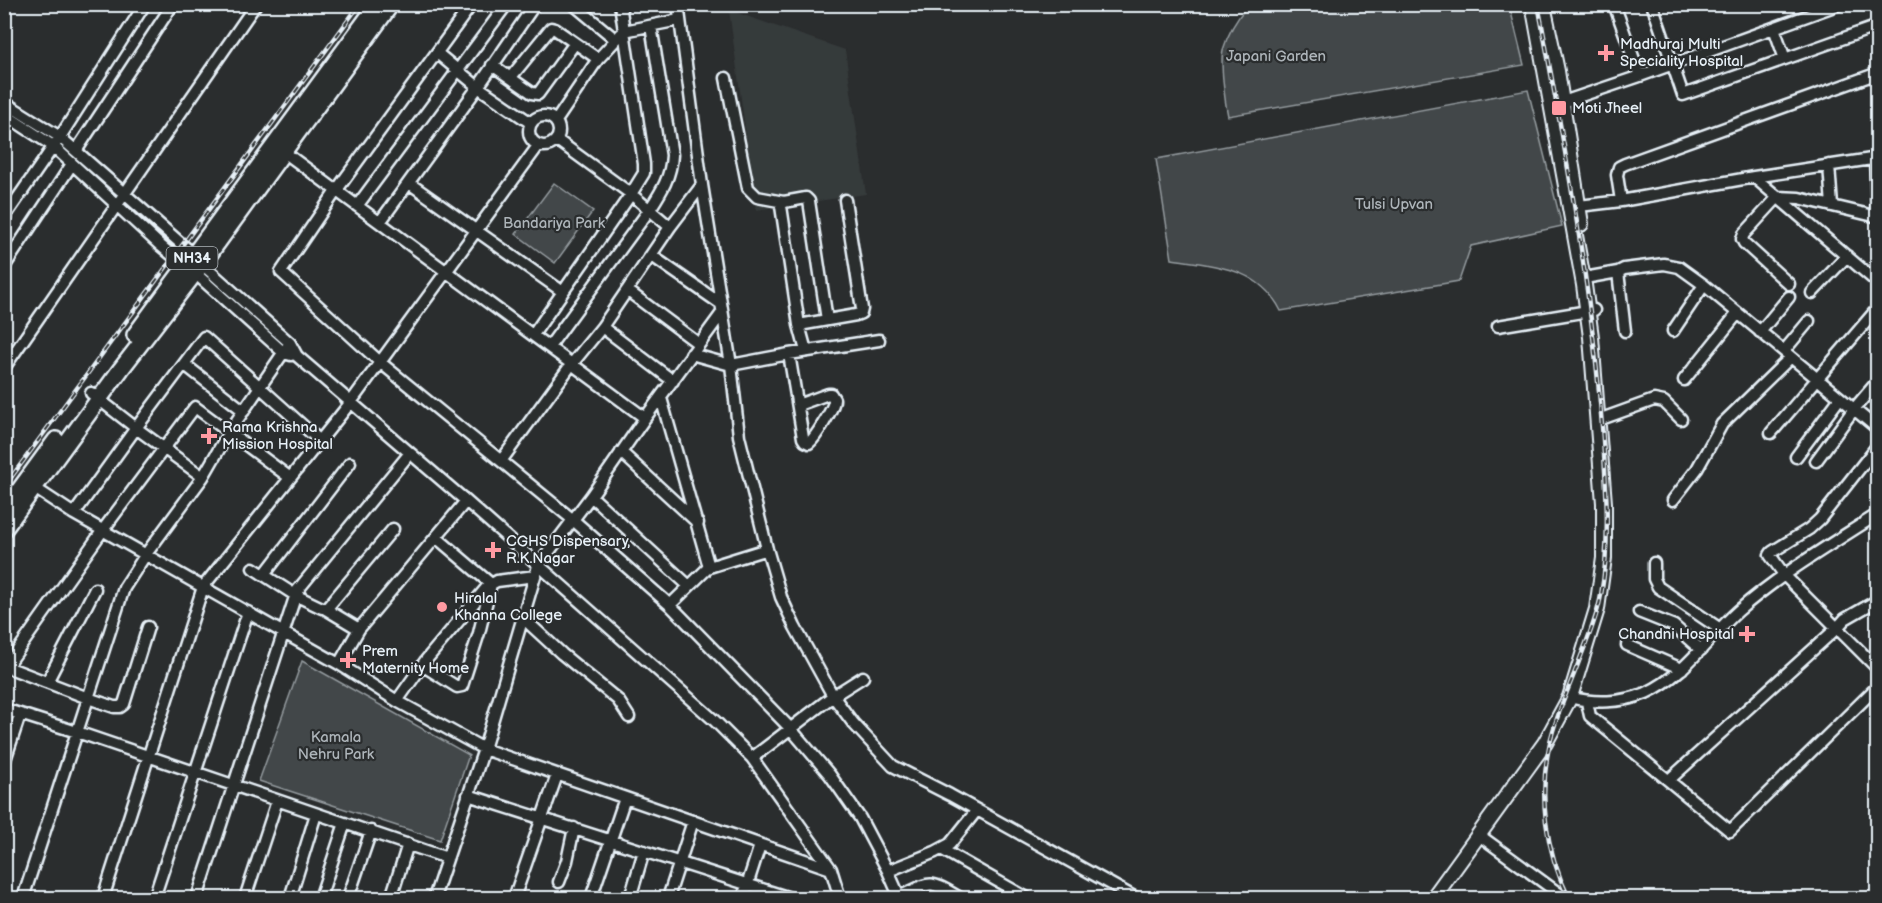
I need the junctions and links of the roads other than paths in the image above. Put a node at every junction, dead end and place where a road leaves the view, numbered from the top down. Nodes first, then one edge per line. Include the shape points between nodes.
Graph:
1 (145, 4) edge
2 (172, 4) edge
3 (256, 4) edge
4 (378, 4) edge
5 (391, 4) edge
6 (472, 4) edge
7 (507, 4) edge
8 (535, 4) edge
9 (573, 4) edge
10 (620, 4) edge
11 (678, 4) edge
12 (1533, 4) edge
13 (1542, 4) edge
14 (1614, 4) edge
15 (1652, 4) edge
16 (1840, 4) edge
17 (1874, 4) edge
18 (1878, 13) edge
19 (679, 20) junction
20 (651, 26) junction
21 (1878, 26) edge
22 (1774, 28) junction
23 (624, 31) junction
24 (615, 39) junction
25 (575, 43) junction
26 (437, 53) junction
27 (347, 55) junction
28 (598, 59) junction
29 (1785, 59) junction
30 (1672, 64) junction
31 (492, 65) junction
32 (458, 70) junction
33 (1878, 73) edge
34 (1640, 76) junction
35 (511, 77) junction
36 (726, 78) dead end
37 (478, 87) junction
38 (4, 102) edge
39 (1557, 104) junction
40 (4, 114) edge
41 (556, 121) junction
42 (531, 123) junction
43 (60, 137) junction
44 (557, 140) junction
45 (53, 146) junction
46 (538, 146) junction
47 (76, 151) junction
48 (284, 152) junction
49 (1876, 158) edge
50 (72, 164) junction
51 (1829, 165) junction
52 (1754, 177) junction
53 (409, 183) junction
54 (702, 185) junction
55 (336, 191) junction
56 (123, 194) junction
57 (631, 194) junction
58 (1778, 197) junction
59 (845, 200) dead end
60 (1620, 201) junction
61 (784, 202) junction
62 (116, 205) junction
63 (357, 206) junction
64 (1579, 206) junction
65 (1832, 206) junction
66 (650, 210) junction
67 (1877, 217) edge
68 (4, 218) edge
69 (380, 222) junction
70 (670, 227) junction
71 (477, 230) junction
72 (1582, 253) junction
73 (652, 256) junction
74 (1846, 256) junction
75 (194, 265) junction
76 (4, 267) edge
77 (1618, 272) junction
78 (446, 274) junction
79 (1590, 277) junction
80 (1878, 283) edge
81 (1789, 284) dead end
82 (1704, 285) junction
83 (628, 291) junction
84 (563, 292) junction
85 (1812, 293) dead end
86 (1789, 297) dead end
87 (722, 308) junction
88 (1878, 308) edge
89 (1591, 311) junction
90 (1738, 313) junction
91 (827, 320) junction
92 (1809, 321) dead end
93 (799, 325) junction
94 (1498, 326) dead end
95 (602, 327) junction
96 (1625, 331) dead end
97 (1673, 331) dead end
98 (1760, 332) junction
99 (533, 335) junction
100 (879, 340) dead end
101 (699, 344) junction
102 (549, 347) junction
103 (287, 348) junction
104 (806, 351) junction
105 (691, 354) junction
106 (789, 354) junction
107 (1788, 354) junction
108 (381, 363) junction
109 (184, 364) junction
110 (571, 365) junction
111 (731, 365) junction
112 (4, 368) edge
113 (1817, 378) junction
114 (1684, 380) dead end
115 (673, 381) junction
116 (1878, 381) edge
117 (261, 387) junction
118 (95, 396) junction
119 (661, 398) junction
120 (1840, 398) junction
121 (351, 402) junction
122 (798, 405) junction
123 (1854, 409) junction
124 (244, 411) junction
125 (645, 418) junction
126 (1604, 418) junction
127 (1681, 418) dead end
128 (135, 428) junction
129 (1878, 429) edge
130 (230, 432) junction
131 (1771, 432) dead end
132 (320, 441) junction
133 (1878, 445) edge
134 (163, 449) junction
135 (621, 452) junction
136 (410, 453) junction
137 (1796, 457) dead end
138 (501, 461) junction
139 (1816, 461) dead end
140 (350, 463) dead end
141 (203, 477) junction
142 (289, 477) junction
143 (30, 485) junction
144 (591, 496) junction
145 (1673, 500) dead end
146 (466, 501) junction
147 (4, 511) edge
148 (74, 514) junction
149 (1878, 514) edge
150 (572, 519) junction
151 (698, 523) junction
152 (393, 528) dead end
153 (4, 529) edge
154 (104, 530) junction
155 (436, 537) junction
156 (767, 549) junction
157 (146, 554) junction
158 (1654, 563) dead end
159 (710, 567) junction
160 (253, 568) dead end
161 (536, 571) junction
162 (264, 574) junction
163 (1785, 576) junction
164 (491, 584) junction
165 (203, 586) junction
166 (689, 586) junction
167 (95, 589) dead end
168 (295, 594) junction
169 (1878, 600) edge
170 (670, 605) junction
171 (324, 609) junction
172 (248, 612) junction
173 (1639, 612) dead end
174 (523, 618) junction
175 (148, 627) dead end
176 (1838, 628) junction
177 (359, 629) junction
178 (1720, 629) junction
179 (282, 632) junction
180 (1627, 645) dead end
181 (1701, 650) junction
182 (339, 664) junction
183 (1876, 665) edge
184 (422, 666) junction
185 (6, 669) edge
186 (1682, 669) junction
187 (863, 677) dead end
188 (47, 682) junction
189 (1878, 686) edge
190 (833, 696) junction
191 (88, 698) junction
192 (1578, 699) junction
193 (397, 701) junction
194 (4, 709) edge
195 (20, 716) junction
196 (629, 717) dead end
197 (790, 728) junction
198 (77, 732) junction
199 (484, 749) junction
200 (149, 757) junction
201 (752, 758) junction
202 (4, 763) edge
203 (195, 773) junction
204 (557, 775) junction
205 (1669, 780) junction
206 (234, 787) junction
207 (468, 795) junction
208 (625, 798) junction
209 (277, 801) junction
210 (977, 810) junction
211 (316, 814) junction
212 (542, 818) junction
213 (693, 821) junction
214 (345, 823) junction
215 (574, 828) junction
216 (371, 831) junction
217 (1482, 837) junction
218 (610, 840) junction
219 (408, 844) junction
220 (760, 845) junction
221 (941, 849) junction
222 (644, 851) junction
223 (447, 858) junction
224 (680, 862) junction
225 (831, 868) junction
226 (888, 871) junction
227 (559, 882) dead end
228 (747, 886) junction
229 (23, 898) edge
230 (103, 898) edge
231 (154, 898) edge
232 (197, 898) edge
233 (245, 898) edge
234 (290, 898) edge
235 (320, 898) edge
236 (348, 898) edge
237 (391, 898) edge
238 (434, 898) edge
239 (514, 898) edge
240 (591, 898) edge
241 (630, 898) edge
242 (668, 898) edge
243 (743, 898) edge
244 (790, 898) edge
245 (840, 898) edge
246 (899, 898) edge
247 (960, 898) edge
248 (1026, 898) edge
249 (1136, 898) edge
250 (1433, 898) edge
251 (1442, 898) edge
252 (1565, 898) edge

1 - 43 street
2 - 47 street
3 - 56 street
4 - 27 highway, NH34
5 - 27 highway, NH34
6 - 26 street
7 - 32 street
8 - 31 street
9 - 24 street
10 - 23 street
11 - 19 street
12 - 39 main road
13 - 39 main road
14 - 34 street
15 - 30 street
16 - 22 street
17 - 18 street
19 - 20 street
19 - 54 street
20 - 23 street
20 - 66 street via 672,156 668,179
21 - 29 street
22 - 29 street
22 - 30 street
23 - 24 street
23 - 57 street via 644,164 644,172
24 - 28 street
25 - 28 street
25 - 35 street via 549,29
25 - 35 street via 539,93 532,93
26 - 32 street
26 - 55 street
27 - 48 highway, NH34
27 - 75 highway, NH34
28 - 41 street
29 - 30 street via 1683,95
30 - 34 street
31 - 35 street
31 - 37 street
32 - 37 street
32 - 63 street
33 - 60 street via 1625,164 1619,167 1617,175
34 - 39 street
36 - 61 street via 748,188 757,196
37 - 42 street
37 - 53 street
38 - 43 street
39 - 64 main road
39 - 72 main road
40 - 45 street
41 - 42 street via 543,116
41 - 44 street via 560,134
42 - 46 street via 529,132
43 - 45 street
43 - 47 street
44 - 46 street via 549,146
44 - 57 street
45 - 50 street
45 - 68 street
46 - 71 street
47 - 56 street
48 - 55 street
48 - 75 highway, NH34
49 - 51 street
49 - 67 street
50 - 62 street
50 - 76 street
51 - 52 street
51 - 65 street
52 - 58 street
52 - 60 street
53 - 69 street
53 - 71 street
54 - 70 street
54 - 87 street
55 - 63 street
55 - 108 street via 281,272
56 - 62 street
56 - 75 street
57 - 66 street
57 - 84 street
58 - 65 street
58 - 74 street
58 - 81 street via 1742,239
59 - 91 street via 862,309 856,315
60 - 64 street
61 - 91 street via 806,198 811,205
61 - 93 street via 781,206
62 - 75 street
62 - 112 street
63 - 69 street
64 - 72 main road
65 - 67 street
66 - 70 street
66 - 102 street
69 - 78 street
70 - 73 street
71 - 78 street
71 - 84 street
72 - 79 main road
72 - 89 main road
73 - 83 street
73 - 87 street
74 - 80 street
74 - 85 street
75 - 103 street
75 - 118 highway, NH34
77 - 79 street
77 - 82 street via 1671,265
77 - 96 street
78 - 99 street
78 - 108 street
79 - 89 main road
82 - 90 street
82 - 97 street
83 - 95 street
83 - 101 street
84 - 99 street
86 - 98 street
87 - 101 street
87 - 111 street
88 - 113 street
89 - 94 street
89 - 126 main road
89 - 192 main road via 1604,558
90 - 98 street
90 - 114 street
91 - 93 street
92 - 107 street
93 - 104 street
95 - 110 street
95 - 115 street
98 - 107 street
99 - 102 street
100 - 104 street
101 - 105 street
102 - 110 street
103 - 117 street
103 - 121 street
104 - 106 street
105 - 111 street
105 - 115 street
106 - 111 street
106 - 122 street
107 - 113 street
107 - 145 street via 1722,424 1697,469
108 - 121 street
108 - 138 street
109 - 117 street via 204,338
109 - 124 street
109 - 128 street
110 - 125 street
110 - 138 street
111 - 156 street via 739,436
113 - 120 street
113 - 131 street
115 - 119 street
116 - 123 street
117 - 124 street
117 - 132 street
118 - 128 street
118 - 143 highway, NH34
119 - 125 street
119 - 151 street
120 - 123 street
120 - 137 street
121 - 132 street
121 - 136 street
122 - 122 street via 803,438 808,443 824,422 833,398 828,394
123 - 129 street
123 - 139 street
124 - 130 street
125 - 135 street
126 - 127 street via 1654,400 1664,402
126 - 192 main road via 1611,502 1610,558 1603,612
128 - 134 street
128 - 148 street
130 - 134 street via 195,407
130 - 141 street
130 - 142 street
132 - 142 street
133 - 163 street via 1820,519 1770,554
134 - 141 street
134 - 154 street
135 - 144 street
135 - 151 street
136 - 146 street
136 - 168 street
138 - 150 street
140 - 162 street
141 - 157 street
142 - 165 street
143 - 147 highway, NH34
143 - 148 street
143 - 153 highway, NH34
144 - 150 street
144 - 166 street
146 - 155 street
146 - 161 street
148 - 154 street
149 - 163 street
150 - 161 street
150 - 170 street
151 - 159 street
152 - 171 street
154 - 157 street
154 - 185 street
155 - 164 street
155 - 177 street
156 - 159 street
156 - 190 street via 781,597
157 - 165 street
157 - 191 street via 124,588
158 - 178 street via 1658,587
159 - 166 street
160 - 162 street
161 - 164 street
161 - 174 street
161 - 201 street via 715,721
162 - 168 street
163 - 176 street
163 - 178 street
164 - 184 street
164 - 184 street via 462,686 457,687
165 - 172 street
165 - 200 street
166 - 170 street
167 - 188 street
168 - 171 street
168 - 179 street
169 - 176 street via 1845,619
170 - 197 street
171 - 177 street
172 - 179 street
172 - 203 street
173 - 181 street via 1674,626
174 - 196 street via 618,700
174 - 199 street
175 - 191 street via 122,706
176 - 183 street
176 - 205 street
177 - 182 street
178 - 181 street
179 - 182 street
179 - 206 street
180 - 186 street
181 - 186 street
182 - 193 street
184 - 193 street
185 - 188 street
186 - 192 street via 1646,693 1608,701
187 - 190 street
188 - 191 street
189 - 205 street via 1730,831
190 - 197 street
190 - 210 street via 893,766
191 - 198 street
192 - 205 street via 1590,716
192 - 217 main road
193 - 199 street
194 - 195 street
195 - 198 street
195 - 202 street
197 - 201 street
197 - 226 street via 860,818
198 - 200 street
198 - 229 street
199 - 204 street
199 - 207 street
200 - 203 street
200 - 230 street
201 - 225 street
203 - 206 street
203 - 231 street
204 - 208 street
204 - 212 street
206 - 209 street
206 - 232 street
207 - 212 street
207 - 223 street
208 - 213 street
208 - 218 street
209 - 211 street
209 - 233 street
210 - 221 street via 955,839
210 - 249 street
211 - 214 street
211 - 234 street
212 - 215 street
212 - 239 street
213 - 220 street
213 - 224 street
214 - 216 street
214 - 235 street
215 - 218 street
215 - 227 street
216 - 219 street
216 - 236 street
217 - 250 main road
217 - 251 main road
217 - 252 street
218 - 222 street
218 - 240 street
219 - 223 street
219 - 237 street
220 - 225 street
220 - 228 street
221 - 226 street
221 - 248 street
222 - 224 street
222 - 241 street
223 - 238 street
224 - 228 street
224 - 242 street
225 - 245 street
226 - 246 street
228 - 243 street
228 - 244 street
246 - 247 street via 930,884

